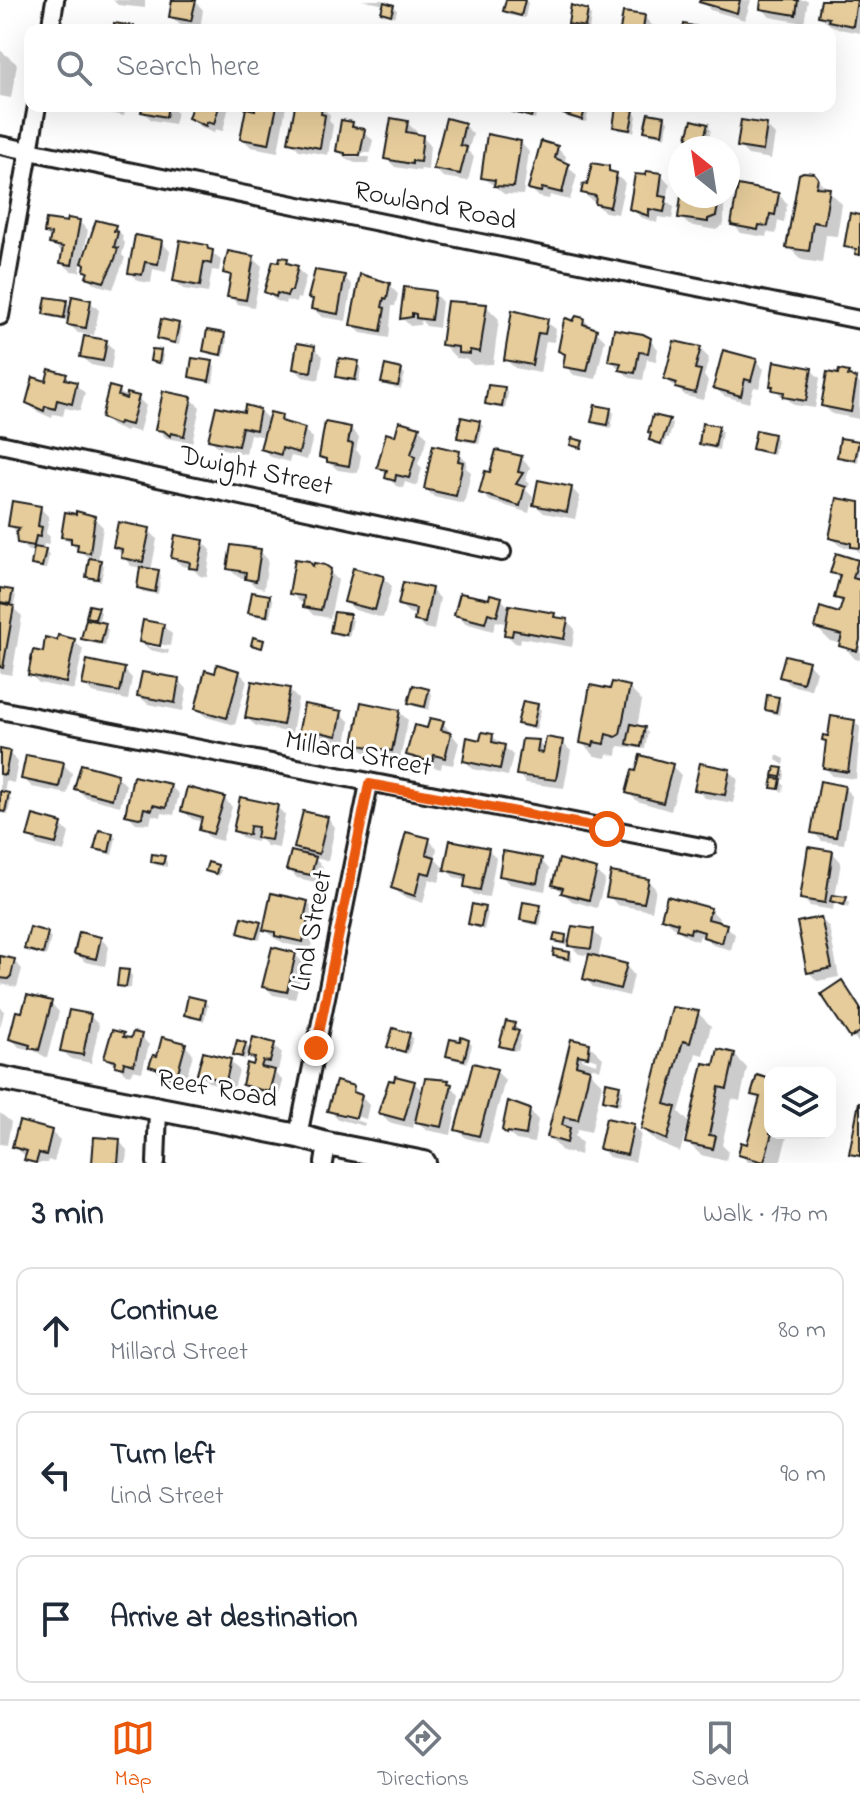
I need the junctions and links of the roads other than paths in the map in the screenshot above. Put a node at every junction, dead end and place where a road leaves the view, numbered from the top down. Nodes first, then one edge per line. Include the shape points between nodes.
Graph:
1 (55, 0) edge
2 (51, 24) edge
3 (36, 112) edge
4 (0, 145) edge
5 (29, 151) junction
6 (0, 316) edge
7 (860, 320) edge
8 (0, 444) edge
9 (502, 552) dead end
10 (0, 710) edge
11 (369, 784) junction
12 (707, 848) dead end
13 (0, 1078) edge
14 (158, 1110) junction
15 (298, 1136) junction
16 (326, 1154) edge
17 (156, 1163) edge
18 (424, 1163) edge

1 - 2 street
3 - 5 street
4 - 5 street, Rowland Road
5 - 6 street
5 - 7 street, Rowland Road
8 - 9 street, Dwight Street
10 - 11 street, Millard Street
11 - 12 street, Millard Street
11 - 15 street, Lind Street
13 - 14 street, Reef Road
14 - 15 street, Reef Road
14 - 17 street
15 - 16 street, Reef Road
16 - 18 street, Reef Road

